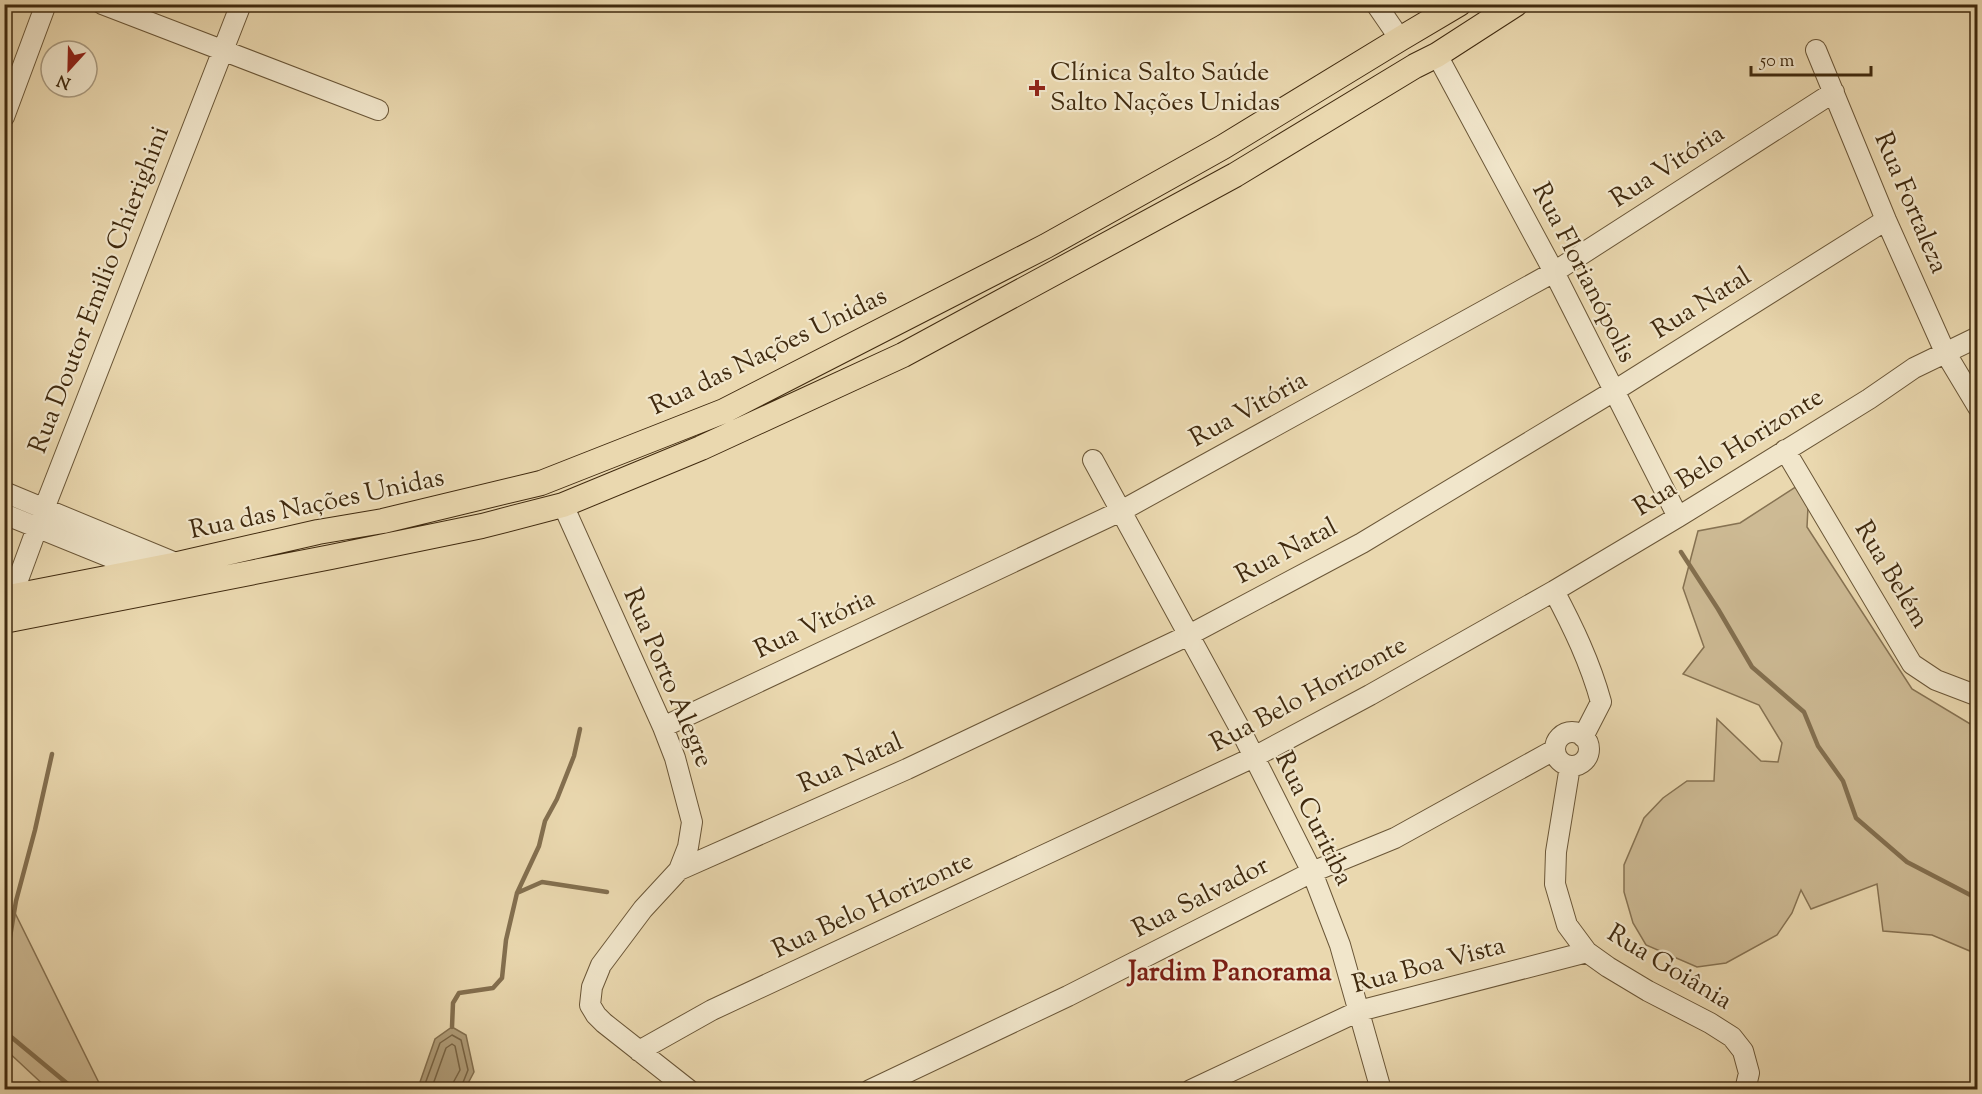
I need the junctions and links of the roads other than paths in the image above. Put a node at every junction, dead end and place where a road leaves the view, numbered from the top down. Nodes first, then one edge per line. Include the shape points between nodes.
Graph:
1 (46, 4) edge
2 (102, 4) edge
3 (241, 4) edge
4 (1376, 4) edge
5 (1459, 4) edge
6 (1516, 4) edge
7 (1400, 39) junction
8 (1816, 50) dead end
9 (222, 51) junction
10 (1437, 55) junction
11 (1834, 92) junction
12 (378, 110) dead end
13 (4, 117) edge
14 (1223, 147) junction
15 (1235, 175) junction
16 (1886, 220) junction
17 (1554, 272) junction
18 (1977, 338) edge
19 (1945, 352) junction
20 (1614, 391) junction
21 (1977, 407) edge
22 (724, 411) junction
23 (701, 448) junction
24 (1785, 450) junction
25 (1093, 460) dead end
26 (4, 492) edge
27 (563, 505) junction
28 (1121, 511) junction
29 (4, 514) edge
30 (1678, 517) junction
31 (41, 518) junction
32 (178, 564) junction
33 (142, 570) junction
34 (186, 586) junction
35 (1554, 591) junction
36 (155, 592) junction
37 (8, 597) edge
38 (4, 621) edge
39 (1189, 635) junction
40 (1977, 696) edge
41 (663, 727) junction
42 (1583, 737) junction
43 (1554, 750) junction
44 (1254, 757) junction
45 (1570, 766) junction
46 (679, 870) junction
47 (1312, 872) junction
48 (1587, 952) junction
49 (1359, 1011) junction
50 (639, 1051) junction
51 (1748, 1081) edge
52 (689, 1089) edge
53 (870, 1089) edge
54 (1191, 1089) edge
55 (1381, 1089) edge

1 - 13 street
2 - 9 street
3 - 9 street, Rua Doutor Emilio Chierighini
4 - 7 street
5 - 7 main road, Rua das Nações Unidas
6 - 10 main road, Rua das Nações Unidas
7 - 14 main road, Rua das Nações Unidas
8 - 11 street, Rua Fortaleza
9 - 12 street
9 - 31 street, Rua Doutor Emilio Chierighini
10 - 15 main road, Rua das Nações Unidas
10 - 17 street, Rua Florianópolis
11 - 16 street, Rua Fortaleza
11 - 17 street, Rua Vitória
14 - 15 main road via 1232,155
14 - 22 main road, Rua das Nações Unidas via 1046,246
15 - 23 main road, Rua das Nações Unidas via 903,355
16 - 19 street, Rua Fortaleza
16 - 20 street, Rua Natal
17 - 20 street, Rua Florianópolis
17 - 28 street, Rua Vitória
18 - 19 street, Rua Belo Horizonte
19 - 21 street, Rua Fortaleza
19 - 24 street, Rua Belo Horizonte
20 - 30 street, Rua Florianópolis
20 - 39 street, Rua Natal via 1362,543
22 - 23 main road via 679,440 684,448
22 - 32 main road, Rua das Nações Unidas via 541,483
23 - 27 main road, Rua das Nações Unidas
24 - 30 street, Rua Belo Horizonte
24 - 40 street, Rua Belém via 1912,664 1936,680
25 - 28 street, Rua Curitiba
26 - 31 street
27 - 34 main road, Rua das Nações Unidas via 482,526
27 - 41 street, Rua Porto Alegre
28 - 39 street, Rua Curitiba
28 - 41 street, Rua Vitória
29 - 31 street
30 - 35 street, Rua Belo Horizonte
31 - 32 street
31 - 33 street
31 - 37 street, Rua Doutor Emilio Chierighini
32 - 33 main road, Rua das Nações Unidas
32 - 34 street
33 - 36 street
33 - 37 main road, Rua das Nações Unidas
34 - 36 main road, Rua das Nações Unidas
35 - 42 street via 1583,647 1601,702
35 - 44 street, Rua Belo Horizonte
36 - 38 main road
39 - 44 street, Rua Curitiba
39 - 46 street, Rua Natal via 907,769
41 - 46 street, Rua Porto Alegre via 692,822
42 - 43 street via 1571,732 1562,734
42 - 45 street via 1589,748 1588,757 1582,764
43 - 45 street via 1557,759
43 - 47 street, Rua Salvador via 1395,838
44 - 47 street, Rua Curitiba
44 - 50 street, Rua Belo Horizonte via 712,1010
45 - 48 street, Rua Goiânia via 1556,852 1555,884 1567,925
46 - 50 street, Rua Porto Alegre via 624,933 592,987 590,1005 596,1015
47 - 49 street, Rua Curitiba via 1340,945
47 - 53 street, Rua Salvador via 1068,996
48 - 49 street, Rua Boa Vista
48 - 51 street, Rua Goiânia via 1732,1037 1743,1051
49 - 54 street, Rua Boa Vista
49 - 55 street, Rua Curitiba
50 - 52 street, Rua Porto Alegre

